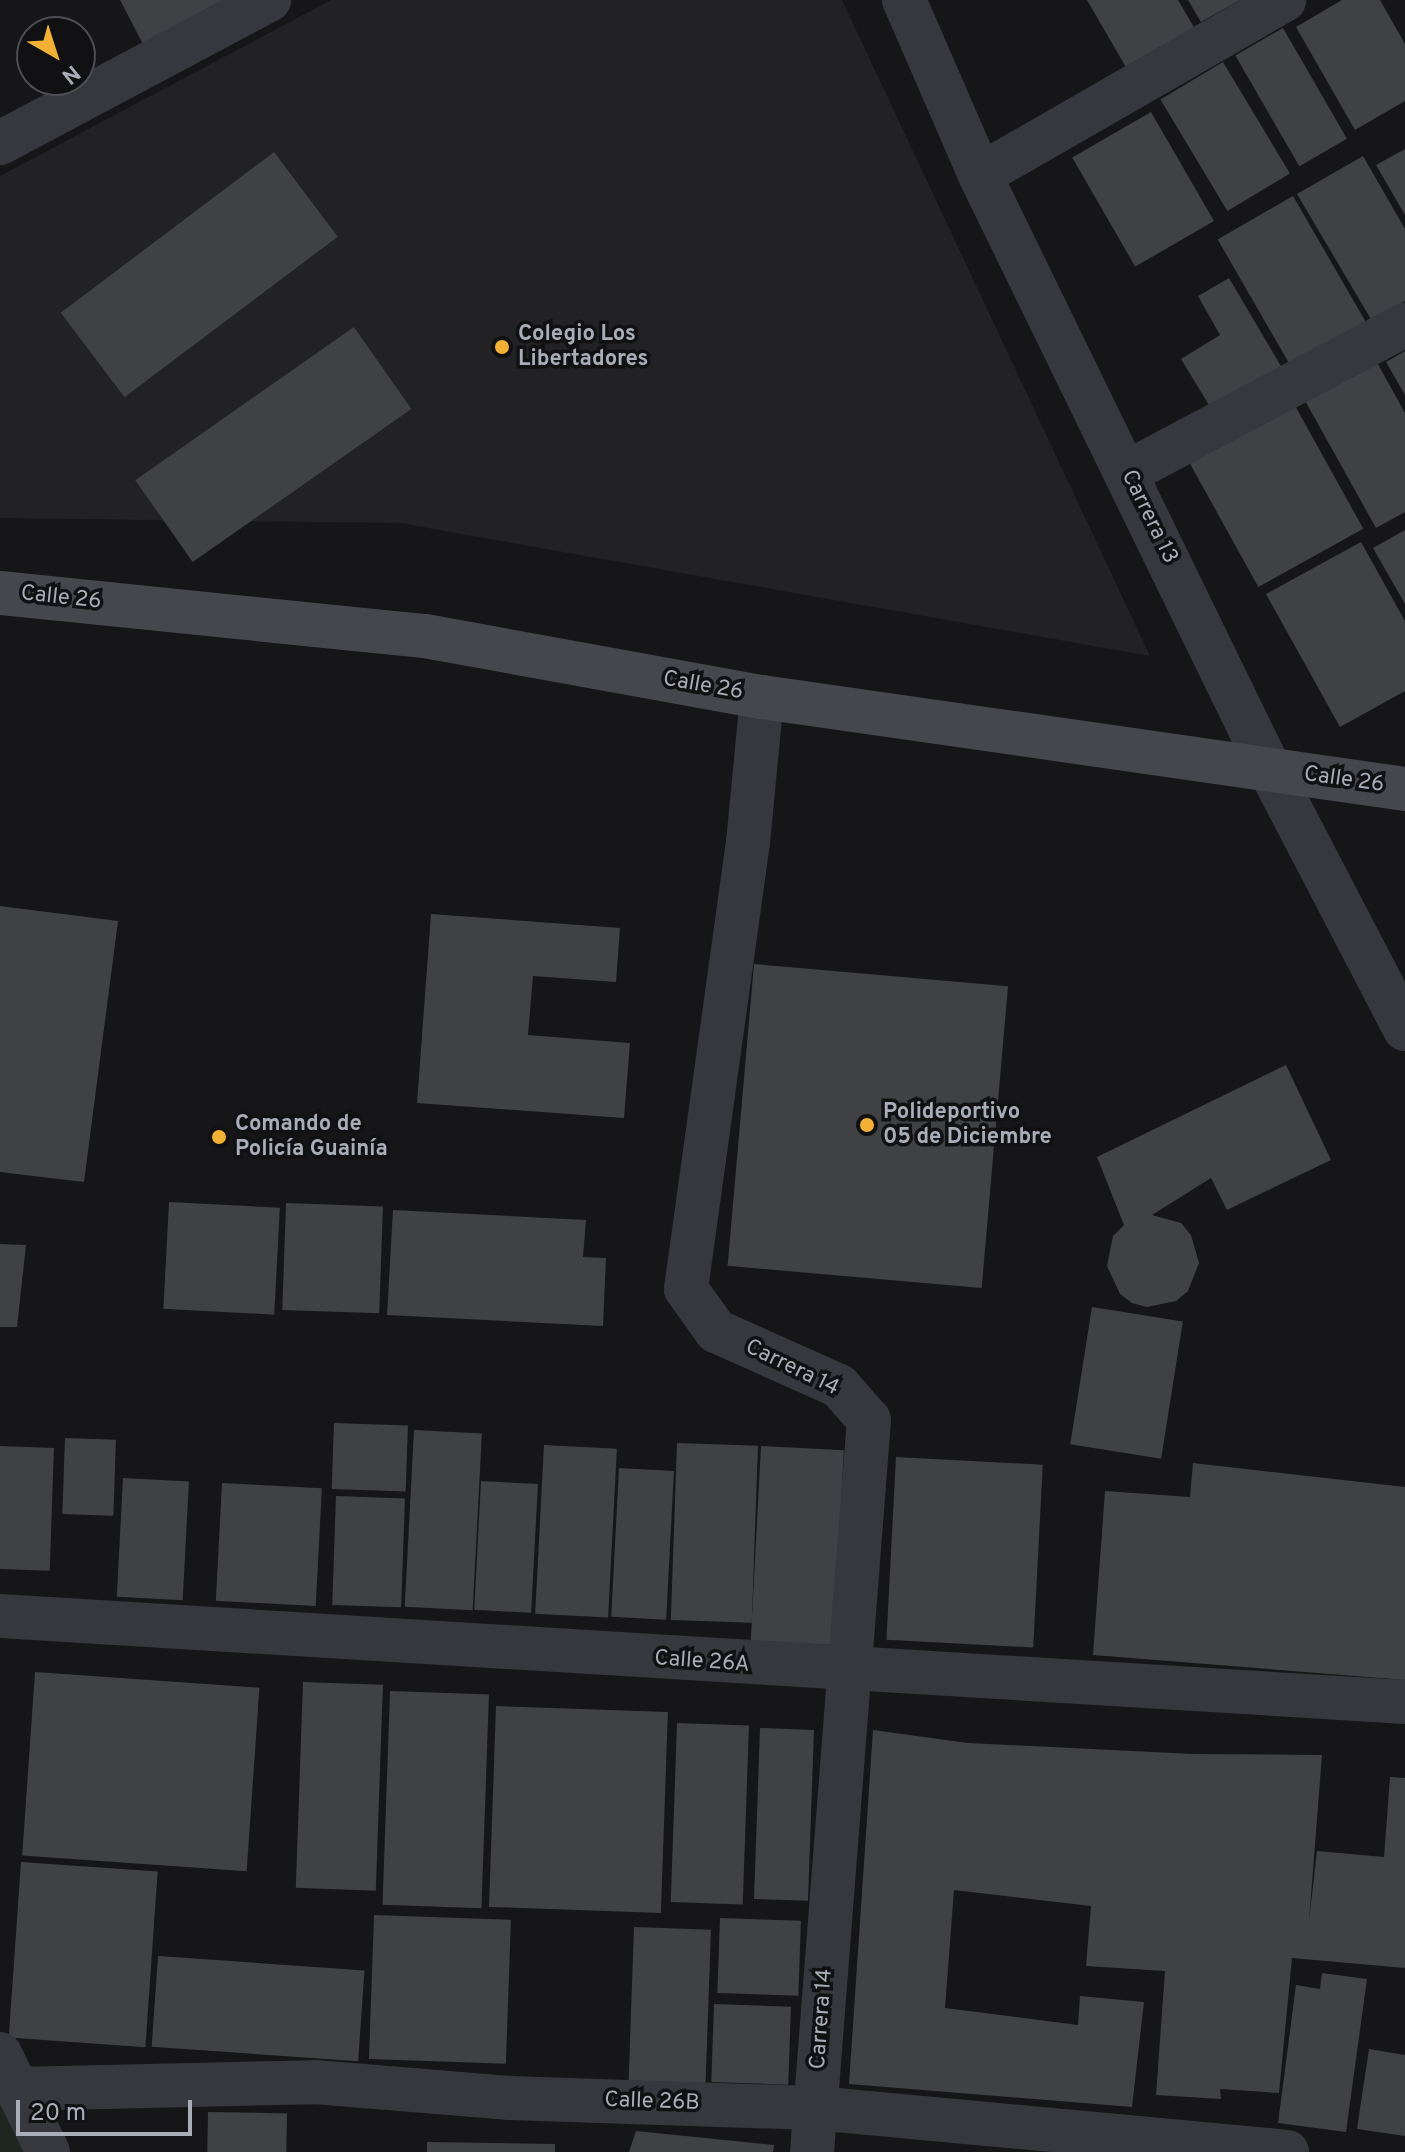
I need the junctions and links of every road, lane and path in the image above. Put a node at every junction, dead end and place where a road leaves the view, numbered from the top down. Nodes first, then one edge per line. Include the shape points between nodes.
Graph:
1 (269, 0) edge
2 (904, 0) edge
3 (1284, 0) edge
4 (0, 143) edge
5 (980, 175) junction
6 (1405, 325) edge
7 (1128, 472) junction
8 (0, 593) edge
9 (762, 697) junction
10 (1270, 770) junction
11 (1405, 789) edge
12 (1405, 1029) edge
13 (0, 1616) edge
14 (848, 1672) junction
15 (1405, 1702) edge
16 (8, 2071) edge
17 (815, 2108) junction
18 (48, 2152) edge
19 (812, 2152) edge
20 (1287, 2152) edge

1 - 4 street
2 - 5 street, Carrera 13
3 - 5 street
5 - 7 street, Carrera 13
6 - 7 street
7 - 10 street, Carrera 13
8 - 9 street, Calle 26 via 425,636
9 - 10 street, Calle 26
9 - 14 street, Carrera 14 via 748,842 686,1289 716,1331 839,1386 869,1420
10 - 11 street, Calle 26
10 - 12 street, Carrera 13
13 - 14 street, Calle 26A
14 - 15 street, Calle 26A
14 - 17 street, Carrera 14
16 - 17 street, Calle 26B
16 - 18 street
17 - 19 street, Carrera 14
17 - 20 street, Calle 26B

